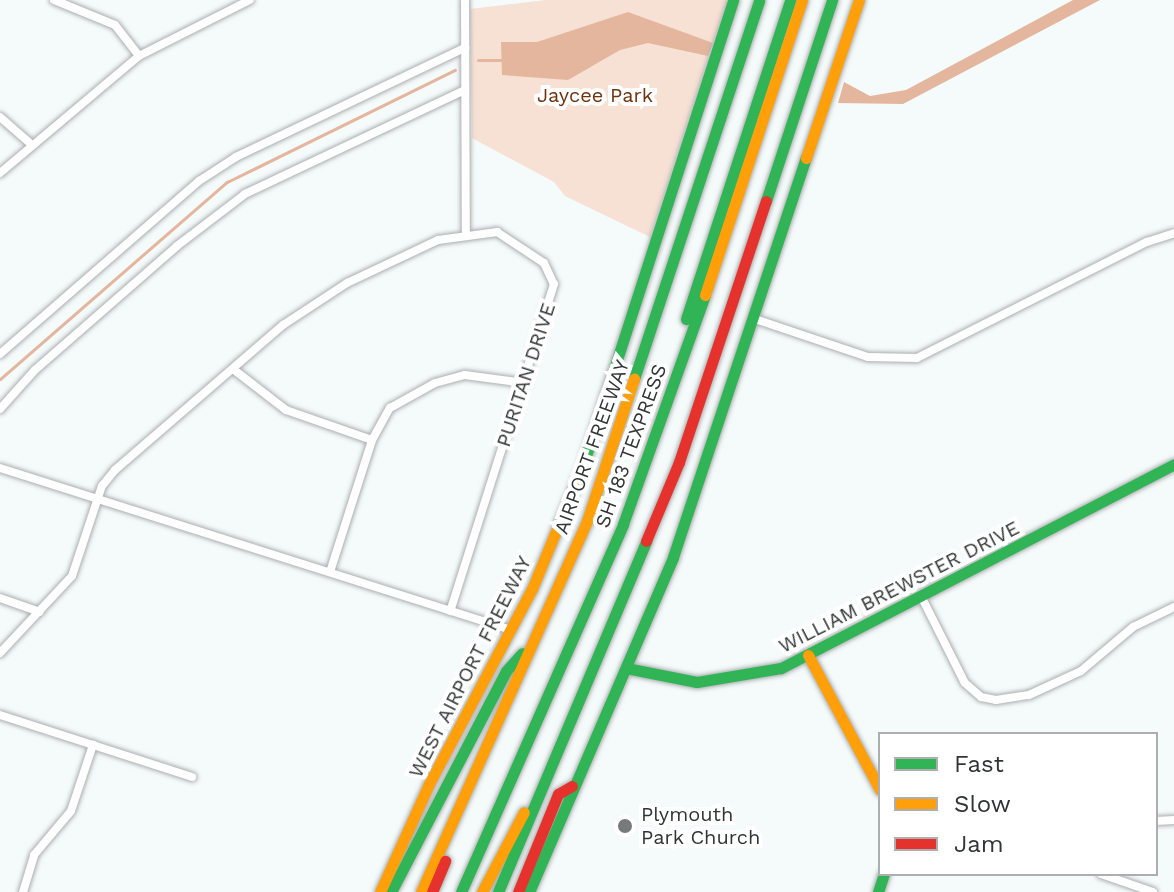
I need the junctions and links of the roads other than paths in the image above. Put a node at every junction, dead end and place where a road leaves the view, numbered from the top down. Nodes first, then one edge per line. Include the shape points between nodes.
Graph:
1 (54, 0) edge
2 (250, 0) edge
3 (465, 0) edge
4 (733, 0) edge
5 (759, 0) edge
6 (790, 0) edge
7 (802, 0) edge
8 (832, 0) edge
9 (859, 0) edge
10 (465, 48) junction
11 (139, 56) junction
12 (465, 90) junction
13 (0, 117) edge
14 (32, 145) junction
15 (0, 173) edge
16 (466, 233) junction
17 (1174, 233) edge
18 (755, 319) junction
19 (0, 354) edge
20 (233, 369) junction
21 (524, 383) junction
22 (0, 409) edge
23 (372, 440) junction
24 (1174, 464) edge
25 (0, 468) edge
26 (98, 499) junction
27 (330, 572) junction
28 (921, 596) junction
29 (0, 598) edge
30 (1174, 607) edge
31 (450, 611) junction
32 (40, 612) junction
33 (511, 630) junction
34 (531, 644) junction
35 (0, 653) edge
36 (808, 655) junction
37 (626, 668) junction
38 (0, 715) edge
39 (93, 745) junction
40 (549, 770) junction
41 (192, 777) dead end
42 (572, 786) junction
43 (878, 786) edge
44 (458, 806) junction
45 (1107, 876) edge
46 (23, 892) edge
47 (380, 892) edge
48 (391, 892) edge
49 (421, 892) edge
50 (432, 892) edge
51 (451, 892) edge
52 (461, 892) edge
53 (482, 892) edge
54 (498, 892) edge
55 (518, 892) edge
56 (529, 892) edge
57 (1153, 892) edge

1 - 11 street via 115,25
2 - 11 street
3 - 10 street
4 - 33 main road, WEST AIRPORT FREEWAY via 573,495
5 - 34 main road, AIRPORT FREEWAY via 609,463
6 - 51 main road, SH 183 TEXPRESS via 615,521
7 - 52 main road, SH 183 TEXPRESS via 623,524
8 - 40 main road via 679,462
9 - 18 main road
10 - 12 street
10 - 19 street via 236,157 199,181
11 - 14 street
12 - 16 street
12 - 22 street via 236,200 58,351
13 - 14 street
14 - 15 street
16 - 20 street via 438,240 322,297
16 - 21 street, PURITAN DRIVE via 497,232 516,240 544,263 554,284
17 - 18 street via 917,358 868,357
18 - 37 main road via 673,557
20 - 23 street via 286,410
20 - 26 street via 115,470
21 - 23 street via 475,374 435,383 390,408
21 - 31 street, PURITAN DRIVE
23 - 27 street
24 - 28 main road, WILLIAM BREWSTER DRIVE
25 - 26 street
26 - 27 street
26 - 32 street via 72,576
27 - 31 street
28 - 30 street via 965,683 981,697 996,700 1029,695 1081,671 1133,627
28 - 36 main road, WILLIAM BREWSTER DRIVE
29 - 32 street
31 - 33 street
32 - 35 street
33 - 47 main road, WEST AIRPORT FREEWAY via 429,784
34 - 44 main road, AIRPORT FREEWAY
34 - 48 main road via 506,671
36 - 37 main road, WILLIAM BREWSTER DRIVE via 760,675 708,682
36 - 43 main road
37 - 42 main road
38 - 39 street
39 - 41 street
39 - 46 street via 71,811 34,855
40 - 53 main road
40 - 54 main road
42 - 55 main road via 558,794
42 - 56 main road
44 - 49 main road, AIRPORT FREEWAY
44 - 50 main road via 449,850
45 - 57 street

